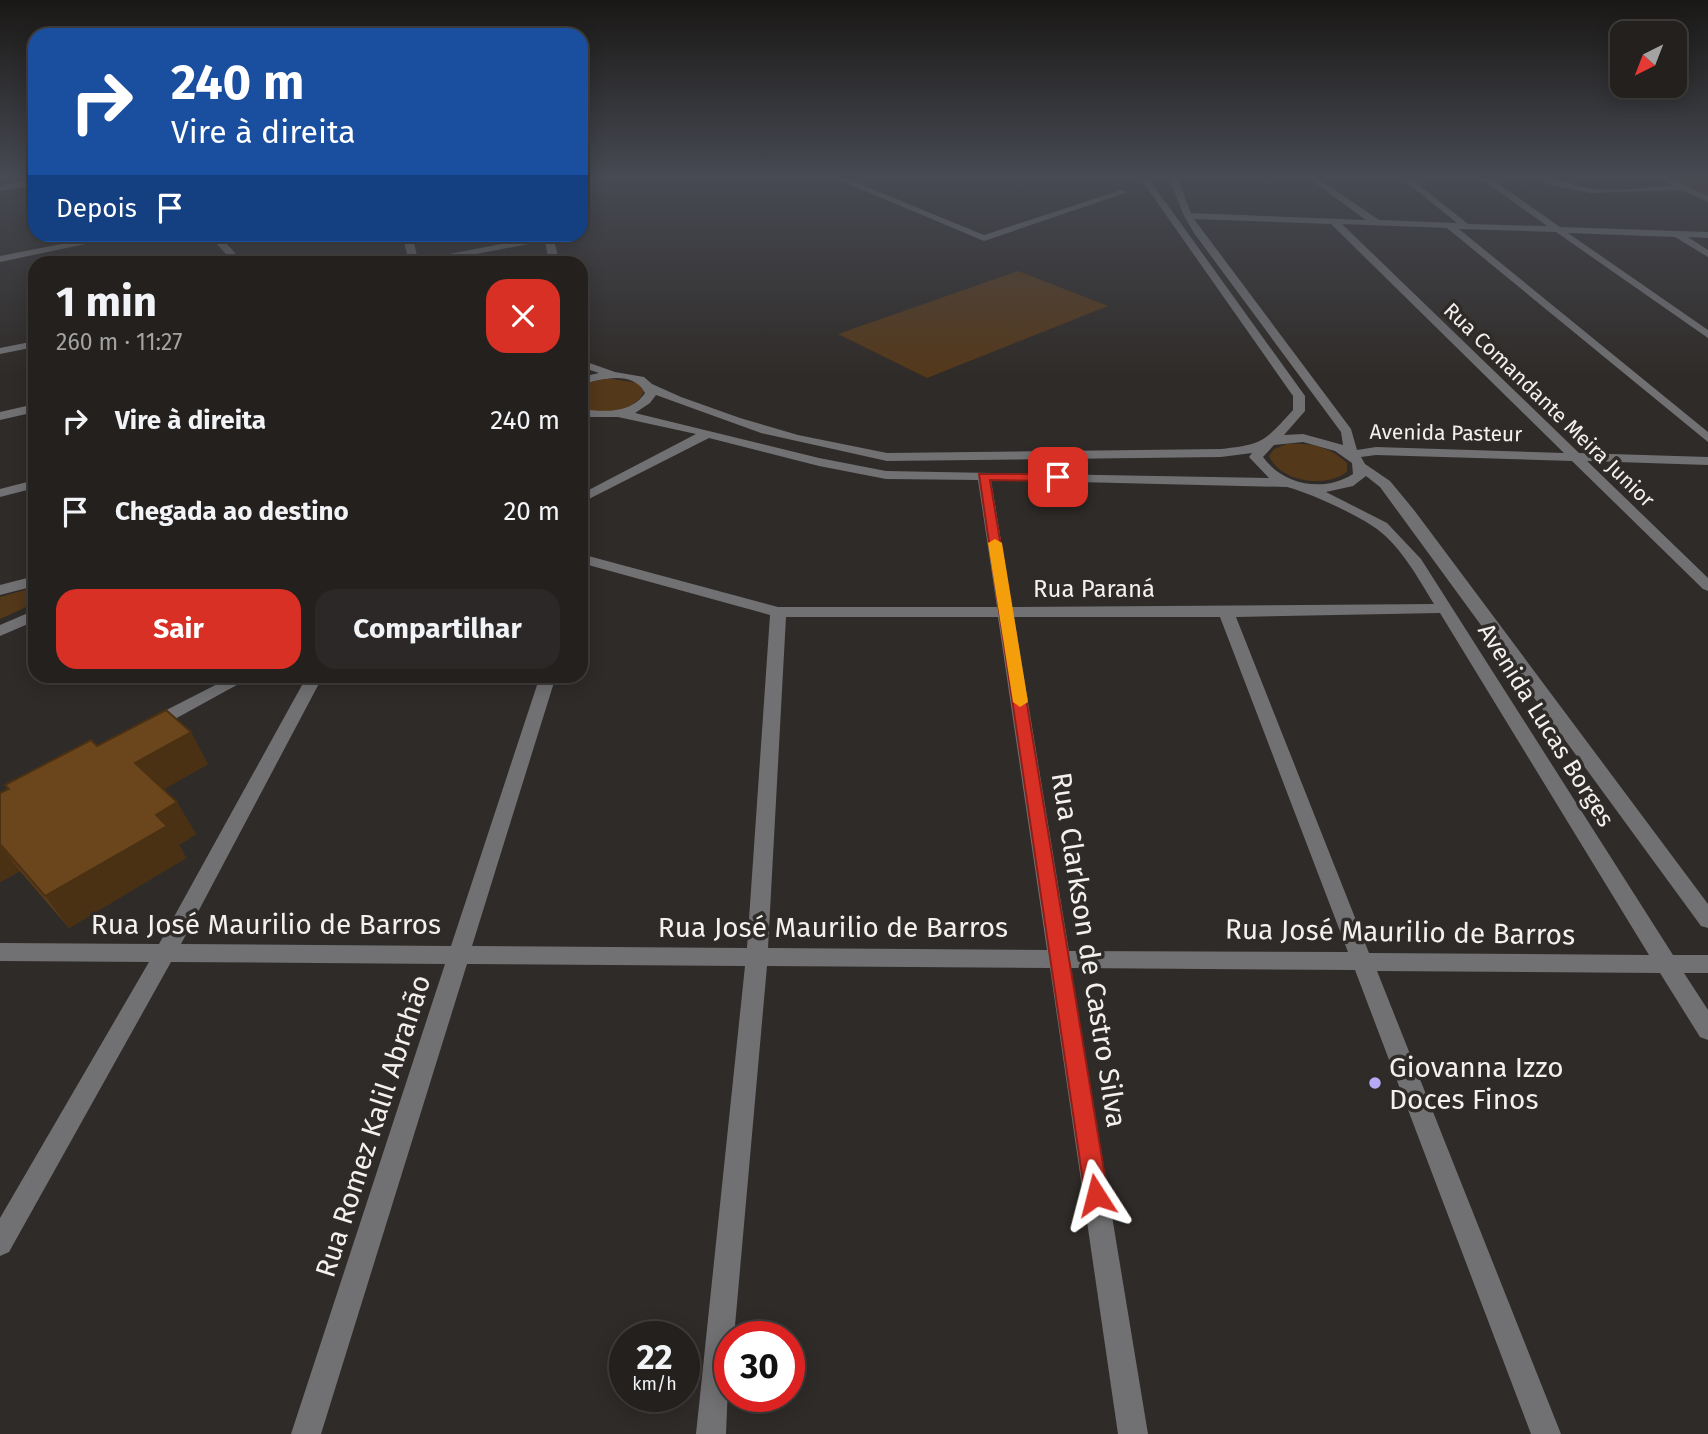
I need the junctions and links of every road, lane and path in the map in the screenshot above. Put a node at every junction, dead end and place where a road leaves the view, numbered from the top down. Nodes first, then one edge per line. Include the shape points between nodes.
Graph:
1 (88, 242) edge
2 (219, 242) edge
3 (520, 242) edge
4 (1190, 242) edge
5 (1207, 242) edge
6 (1354, 242) edge
7 (1469, 242) edge
8 (1579, 242) edge
9 (1690, 242) edge
10 (1708, 254) edge
11 (232, 256) edge
12 (451, 256) edge
13 (0, 259) edge
14 (1708, 335) edge
15 (28, 345) edge
16 (0, 351) edge
17 (588, 365) edge
18 (617, 375) junction
19 (588, 380) edge
20 (649, 387) junction
21 (28, 409) edge
22 (0, 412) edge
23 (588, 413) edge
24 (619, 414) junction
25 (706, 433) junction
26 (1708, 438) edge
27 (1266, 444) junction
28 (1575, 457) junction
29 (1356, 461) junction
30 (1708, 461) edge
31 (984, 476) junction
32 (1297, 485) junction
33 (28, 486) edge
34 (0, 493) edge
35 (588, 495) edge
36 (588, 564) edge
37 (28, 582) edge
38 (1708, 586) edge
39 (0, 590) edge
40 (1446, 608) junction
41 (778, 612) junction
42 (1007, 612) junction
43 (1226, 612) junction
44 (28, 618) edge
45 (0, 631) edge
46 (231, 683) edge
47 (311, 683) edge
48 (546, 683) edge
49 (135, 733) edge
50 (1708, 920) edge
51 (0, 952) edge
52 (166, 953) junction
53 (459, 955) junction
54 (757, 956) junction
55 (1060, 957) junction
56 (1364, 962) junction
57 (1665, 963) junction
58 (1708, 964) edge
59 (1708, 1030) edge
60 (0, 1244) edge
61 (306, 1434) edge
62 (711, 1434) edge
63 (1133, 1434) edge
64 (1546, 1434) edge

1 - 13 street
2 - 11 street
3 - 12 street
4 - 27 street via 1299,396 1299,411
5 - 29 street via 1344,426
6 - 28 street, Rua Comandante Meira Junior
7 - 26 street
8 - 14 street
9 - 10 street
15 - 16 street
17 - 18 street
18 - 19 street
18 - 20 street
20 - 24 street via 649,399
20 - 27 street via 726,417 833,448 887,457 1221,453
21 - 22 street
23 - 24 street
24 - 25 street
25 - 31 street via 846,470
25 - 35 street
27 - 29 street via 1303,438 1327,443
27 - 32 street, Avenida Lucas Borges via 1256,457 1261,466
28 - 29 street, Avenida Pasteur via 1376,451
28 - 30 street, Avenida Pasteur
28 - 38 street, Rua Comandante Meira Junior
29 - 32 street via 1360,475 1352,482 1339,487
29 - 50 street, Avenida Lucas Borges via 1385,484 1409,513
31 - 32 street
31 - 42 street, Rua Clarkson de Castro Silva
32 - 40 street, Avenida Lucas Borges via 1382,526 1416,562
33 - 34 street
36 - 41 street, Rua Paraná
37 - 39 street
40 - 43 street, Rua Paraná
40 - 57 street, Avenida Lucas Borges
41 - 42 street, Rua Paraná
41 - 54 street
42 - 43 street, Rua Paraná
42 - 55 street, Rua Clarkson de Castro Silva
43 - 56 street
44 - 45 street
46 - 49 street
47 - 52 street
48 - 53 street, Rua Romez Kalil Abrahão
51 - 52 street, Rua José Maurilio de Barros
52 - 53 street, Rua José Maurilio de Barros
52 - 60 street
53 - 54 street, Rua José Maurilio de Barros
53 - 61 street, Rua Romez Kalil Abrahão
54 - 55 street, Rua José Maurilio de Barros
54 - 62 street
55 - 56 street, Rua José Maurilio de Barros
55 - 63 street, Rua Clarkson de Castro Silva
56 - 57 street, Rua José Maurilio de Barros
56 - 64 street
57 - 58 street, Rua José Maurilio de Barros
57 - 59 street, Avenida Lucas Borges

